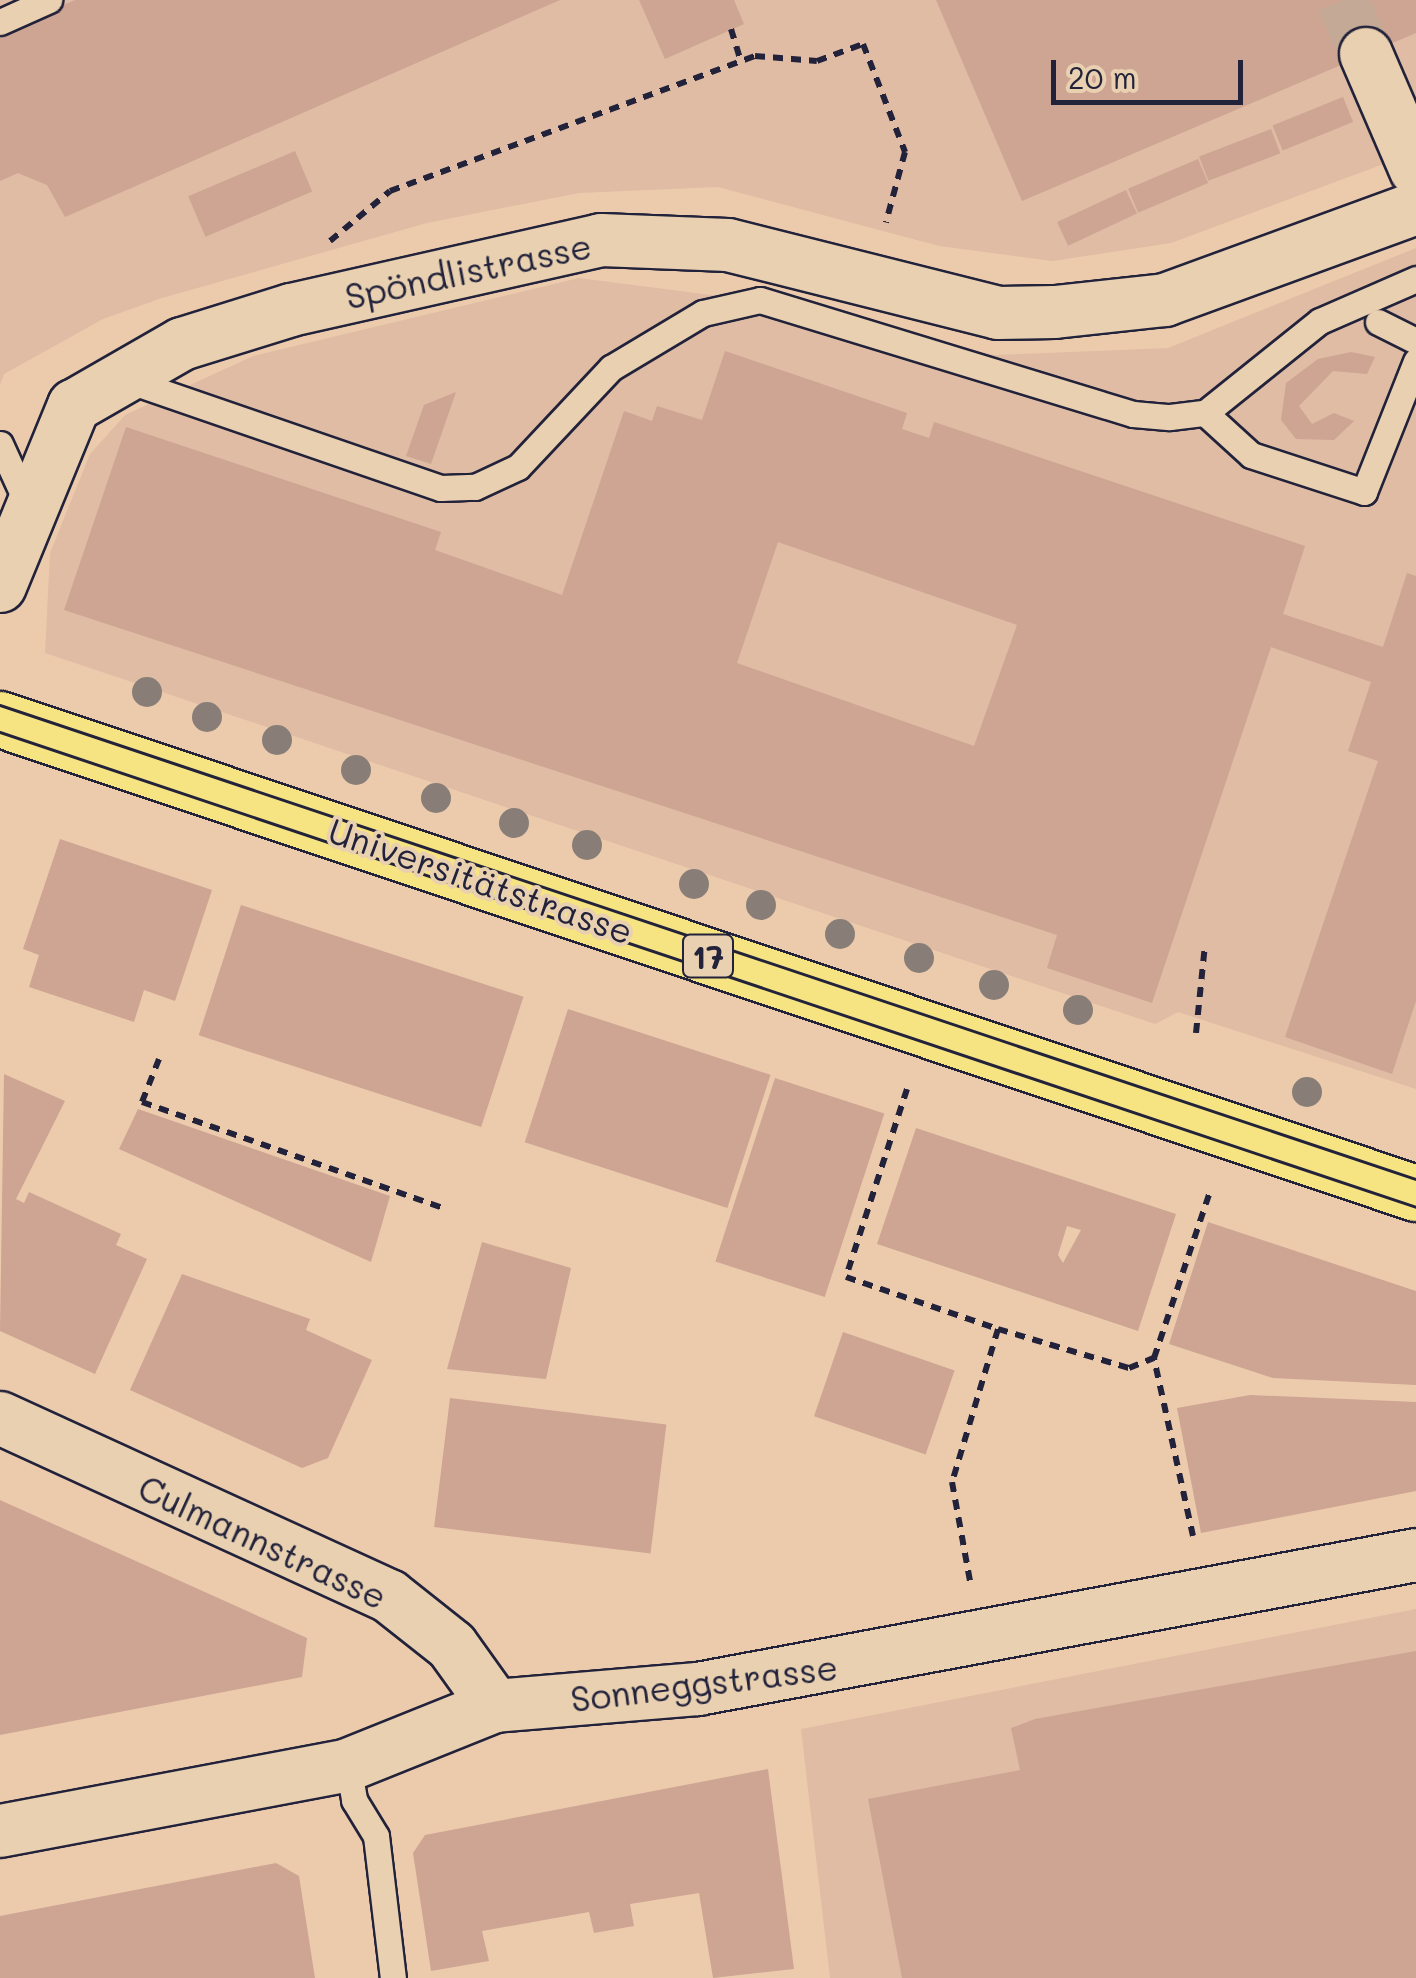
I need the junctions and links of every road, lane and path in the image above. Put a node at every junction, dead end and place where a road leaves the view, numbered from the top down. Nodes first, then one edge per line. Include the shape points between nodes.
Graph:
1 (49, 0) edge
2 (0, 22) edge
3 (732, 29) dead end
4 (1366, 54) tunnel mouth
5 (741, 62) junction
6 (1413, 164) edge
7 (1416, 208) edge
8 (890, 210) dead end
9 (324, 250) dead end
10 (1416, 278) edge
11 (1378, 322) dead end
12 (1416, 342) edge
13 (1416, 360) edge
14 (114, 375) junction
15 (1205, 413) junction
16 (0, 444) edge
17 (27, 502) junction
18 (0, 586) edge
19 (0, 720) edge
20 (1205, 944) dead end
21 (1196, 1032) dead end
22 (158, 1059) dead end
23 (907, 1089) dead end
24 (1210, 1192) dead end
25 (1416, 1193) edge
26 (443, 1208) dead end
27 (998, 1329) junction
28 (1154, 1358) junction
29 (0, 1418) edge
30 (1416, 1555) edge
31 (1197, 1557) dead end
32 (972, 1587) dead end
33 (495, 1706) junction
34 (348, 1765) junction
35 (0, 1831) edge
36 (392, 1978) edge

1 - 2 lane
3 - 5 path
4 - 6 street
5 - 8 path via 817,61 862,44 905,152
5 - 9 path via 390,191 341,224
7 - 14 street, Spöndlistrasse via 1165,300 1055,312 998,313 728,246 601,240 291,310
10 - 15 lane via 1320,321
11 - 12 lane
13 - 15 lane via 1364,492 1250,455
14 - 15 lane via 441,488 475,487 518,467 611,368 703,313 760,300 1132,414
14 - 17 street, Spöndlistrasse via 74,406
16 - 17 lane
17 - 18 street, Spöndlistrasse
19 - 25 main road, Universitätstrasse / 17
20 - 21 path
22 - 26 path via 142,1102
23 - 27 path via 846,1277
24 - 28 path
27 - 28 path via 1129,1368
27 - 32 path via 952,1482
28 - 31 path
29 - 33 street, Culmannstrasse via 388,1596 452,1646
30 - 33 street, Sonneggstrasse via 698,1689
33 - 34 street, Sonneggstrasse
34 - 35 street, Sonneggstrasse
34 - 36 lane via 354,1800 376,1836

